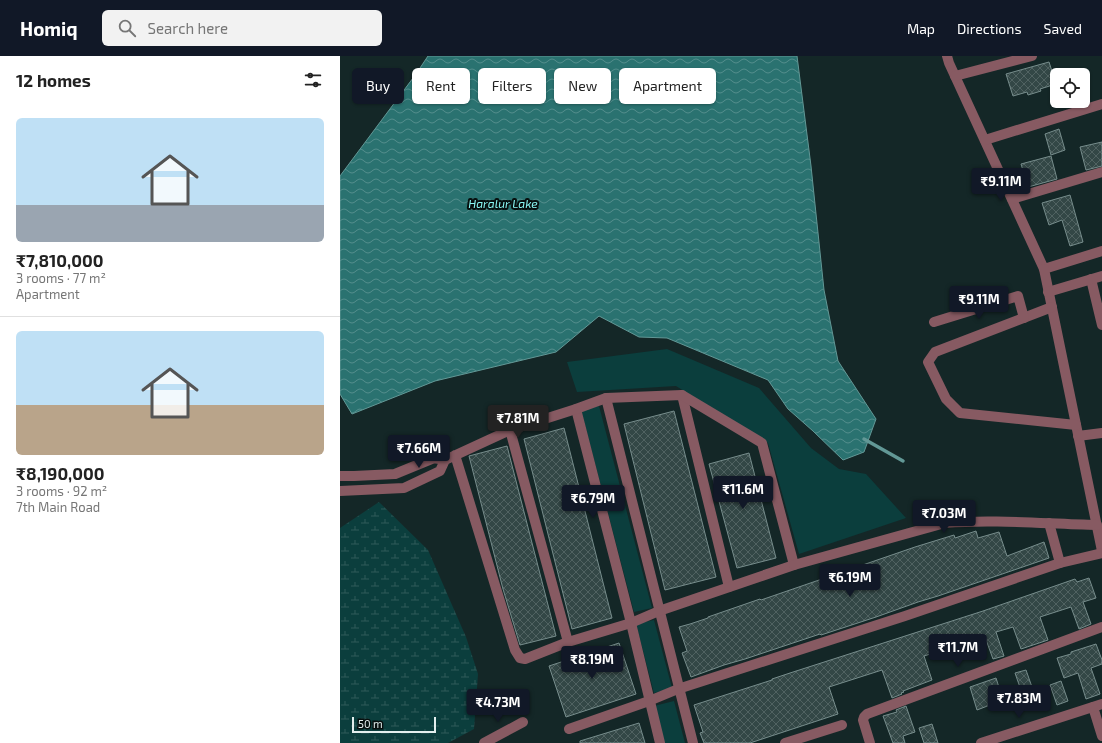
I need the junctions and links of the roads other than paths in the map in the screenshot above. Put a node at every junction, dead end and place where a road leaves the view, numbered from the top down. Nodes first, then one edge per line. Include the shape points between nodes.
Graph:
1 (947, 56) edge
2 (1032, 56) edge
3 (955, 76) junction
4 (1102, 104) edge
5 (985, 140) junction
6 (1102, 172) edge
7 (1012, 199) junction
8 (1102, 251) edge
9 (1044, 269) junction
10 (1102, 276) edge
11 (1091, 279) junction
12 (1048, 292) junction
13 (1052, 307) junction
14 (1024, 318) junction
15 (934, 322) dead end
16 (1102, 325) edge
17 (682, 395) junction
18 (606, 398) junction
19 (576, 409) junction
20 (1076, 425) junction
21 (510, 430) junction
22 (1102, 433) edge
23 (1078, 436) junction
24 (455, 455) junction
25 (445, 460) junction
26 (340, 476) edge
27 (340, 491) edge
28 (1049, 523) junction
29 (1097, 525) junction
30 (1102, 552) edge
31 (1060, 563) junction
32 (794, 565) junction
33 (729, 587) junction
34 (658, 611) junction
35 (631, 623) junction
36 (1102, 627) edge
37 (568, 642) junction
38 (678, 689) junction
39 (649, 701) junction
40 (1098, 705) edge
41 (522, 722) dead end
42 (842, 725) dead end
43 (569, 729) dead end
44 (1102, 736) edge
45 (484, 743) edge
46 (660, 743) edge
47 (692, 743) edge
48 (785, 743) edge
49 (870, 743) edge
50 (980, 743) edge

1 - 3 street
2 - 3 street
3 - 5 street
4 - 5 street
5 - 7 street
6 - 7 street
7 - 9 street
8 - 9 street
9 - 12 street
10 - 11 street
11 - 12 street
11 - 16 street
12 - 13 street
13 - 14 street
13 - 20 street
14 - 15 street via 1018,296
14 - 20 street via 935,352 928,362 946,399 960,413
17 - 18 street
17 - 32 street via 762,443
17 - 33 street
18 - 19 street
18 - 34 street
19 - 21 street
19 - 35 street
20 - 23 street
21 - 24 street
21 - 37 street
22 - 23 street
23 - 29 street
24 - 25 street
24 - 37 street via 517,655 525,659
25 - 26 street via 434,458 395,474
25 - 27 street via 440,472 404,488
28 - 29 street
28 - 31 street
28 - 32 street via 945,523
29 - 30 street
30 - 31 street
31 - 38 street
32 - 33 street
33 - 34 street
34 - 35 street
34 - 38 street
35 - 37 street
35 - 39 street
36 - 49 street via 867,714 863,720
38 - 39 street
38 - 47 street
39 - 43 street
39 - 46 street
40 - 44 street
40 - 50 street
41 - 45 street
42 - 48 street

